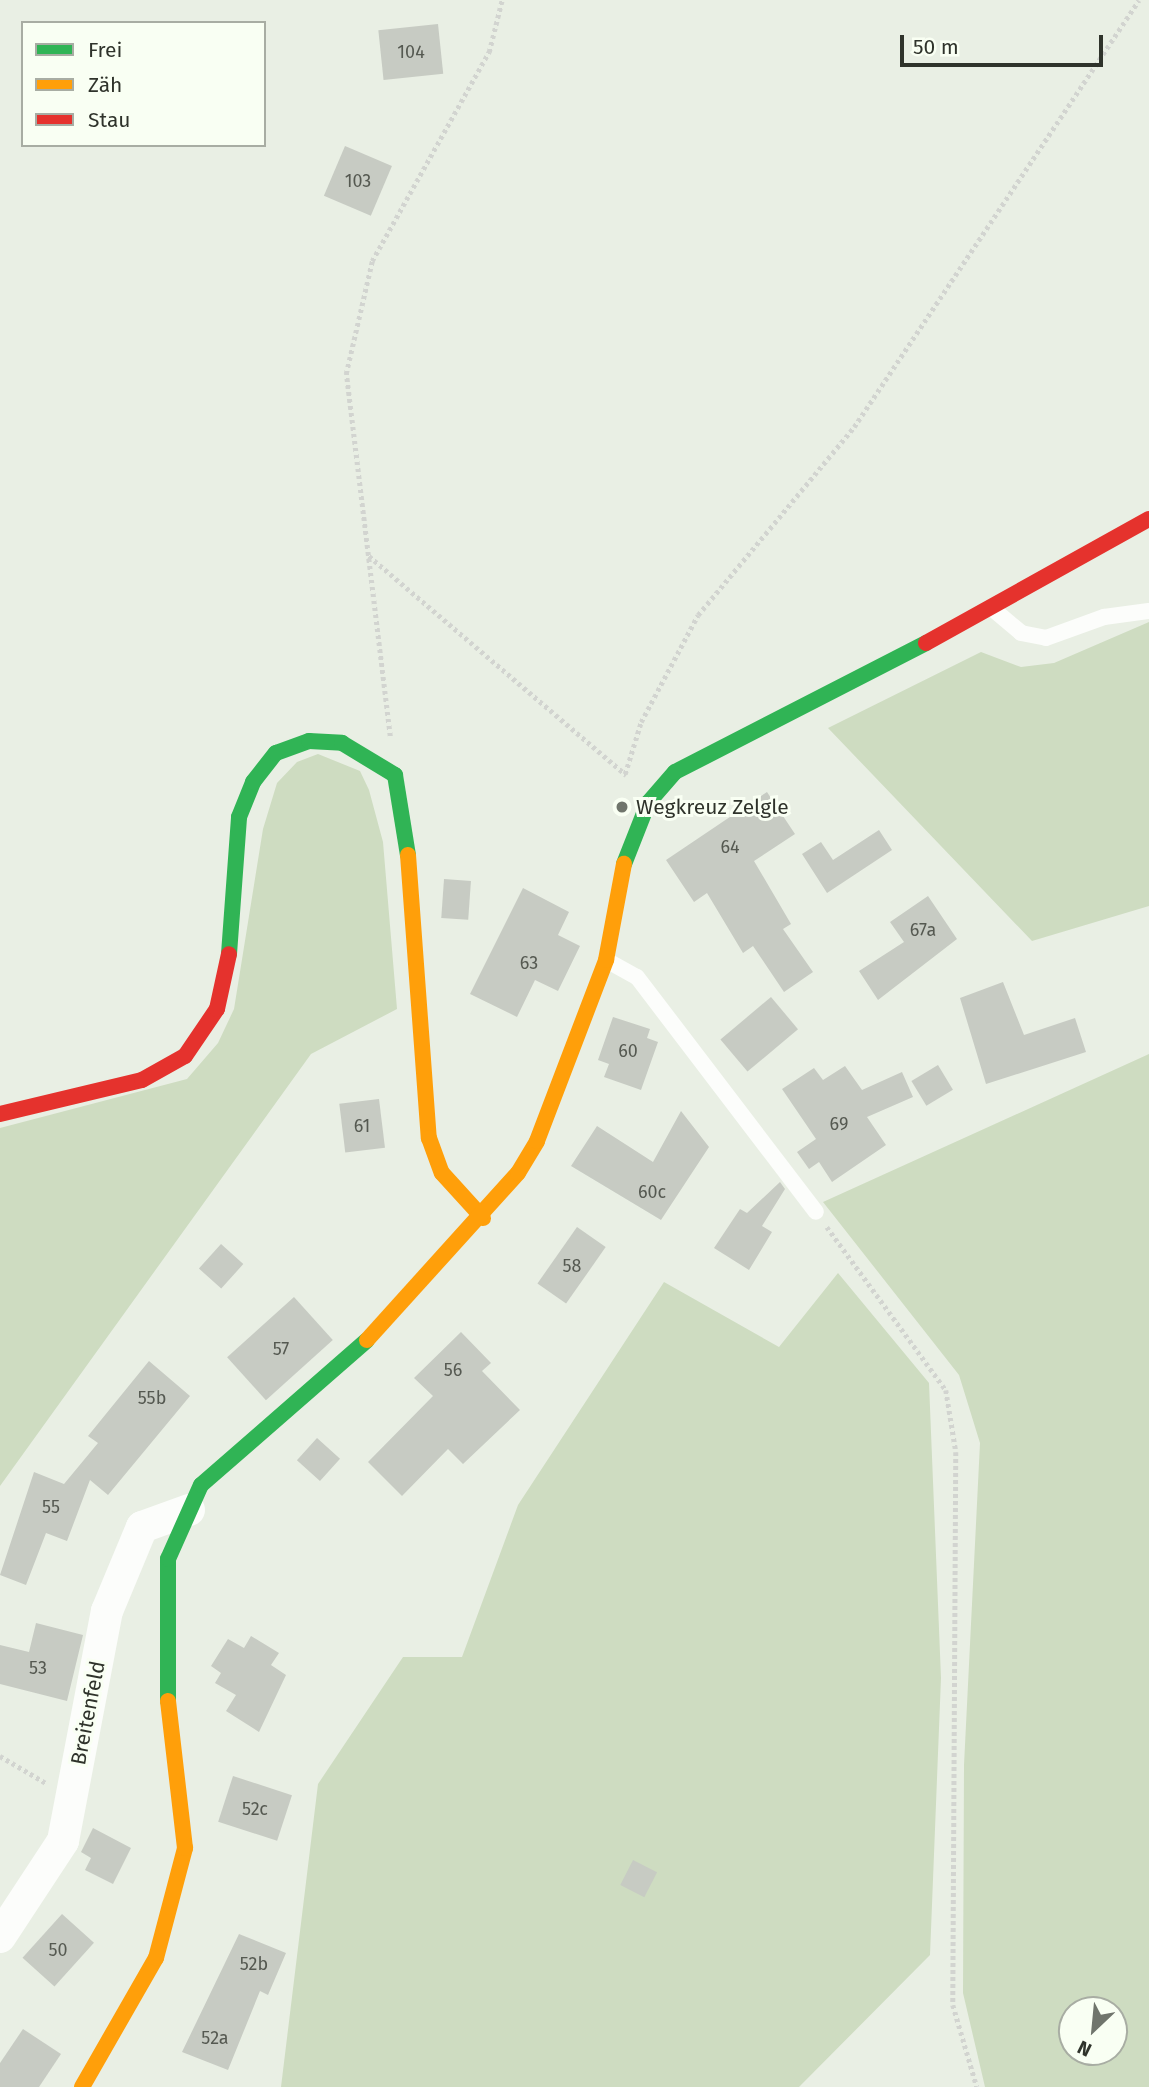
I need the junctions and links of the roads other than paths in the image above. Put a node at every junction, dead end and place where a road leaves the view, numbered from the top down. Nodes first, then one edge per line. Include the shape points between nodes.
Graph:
1 (1149, 520) edge
2 (994, 610) junction
3 (1149, 611) edge
4 (606, 960) junction
5 (0, 1114) edge
6 (816, 1212) road end
7 (483, 1218) junction
8 (189, 1510) junction
9 (0, 1937) edge
10 (82, 2087) edge

1 - 2 street
2 - 3 lane via 1021,633 1046,638 1104,617
2 - 4 street via 722,743 675,772 648,803 628,844
4 - 6 lane via 637,977
4 - 7 street via 537,1142
5 - 7 street via 142,1080 185,1056 217,1009 229,954 239,817 253,782 276,753 309,741 342,743 395,775 406,824 429,1138 442,1173
7 - 8 street via 369,1338 201,1485
8 - 9 street, Breitenfeld via 142,1527 107,1611 63,1841
8 - 10 street via 168,1559 168,1716 185,1848 156,1958

